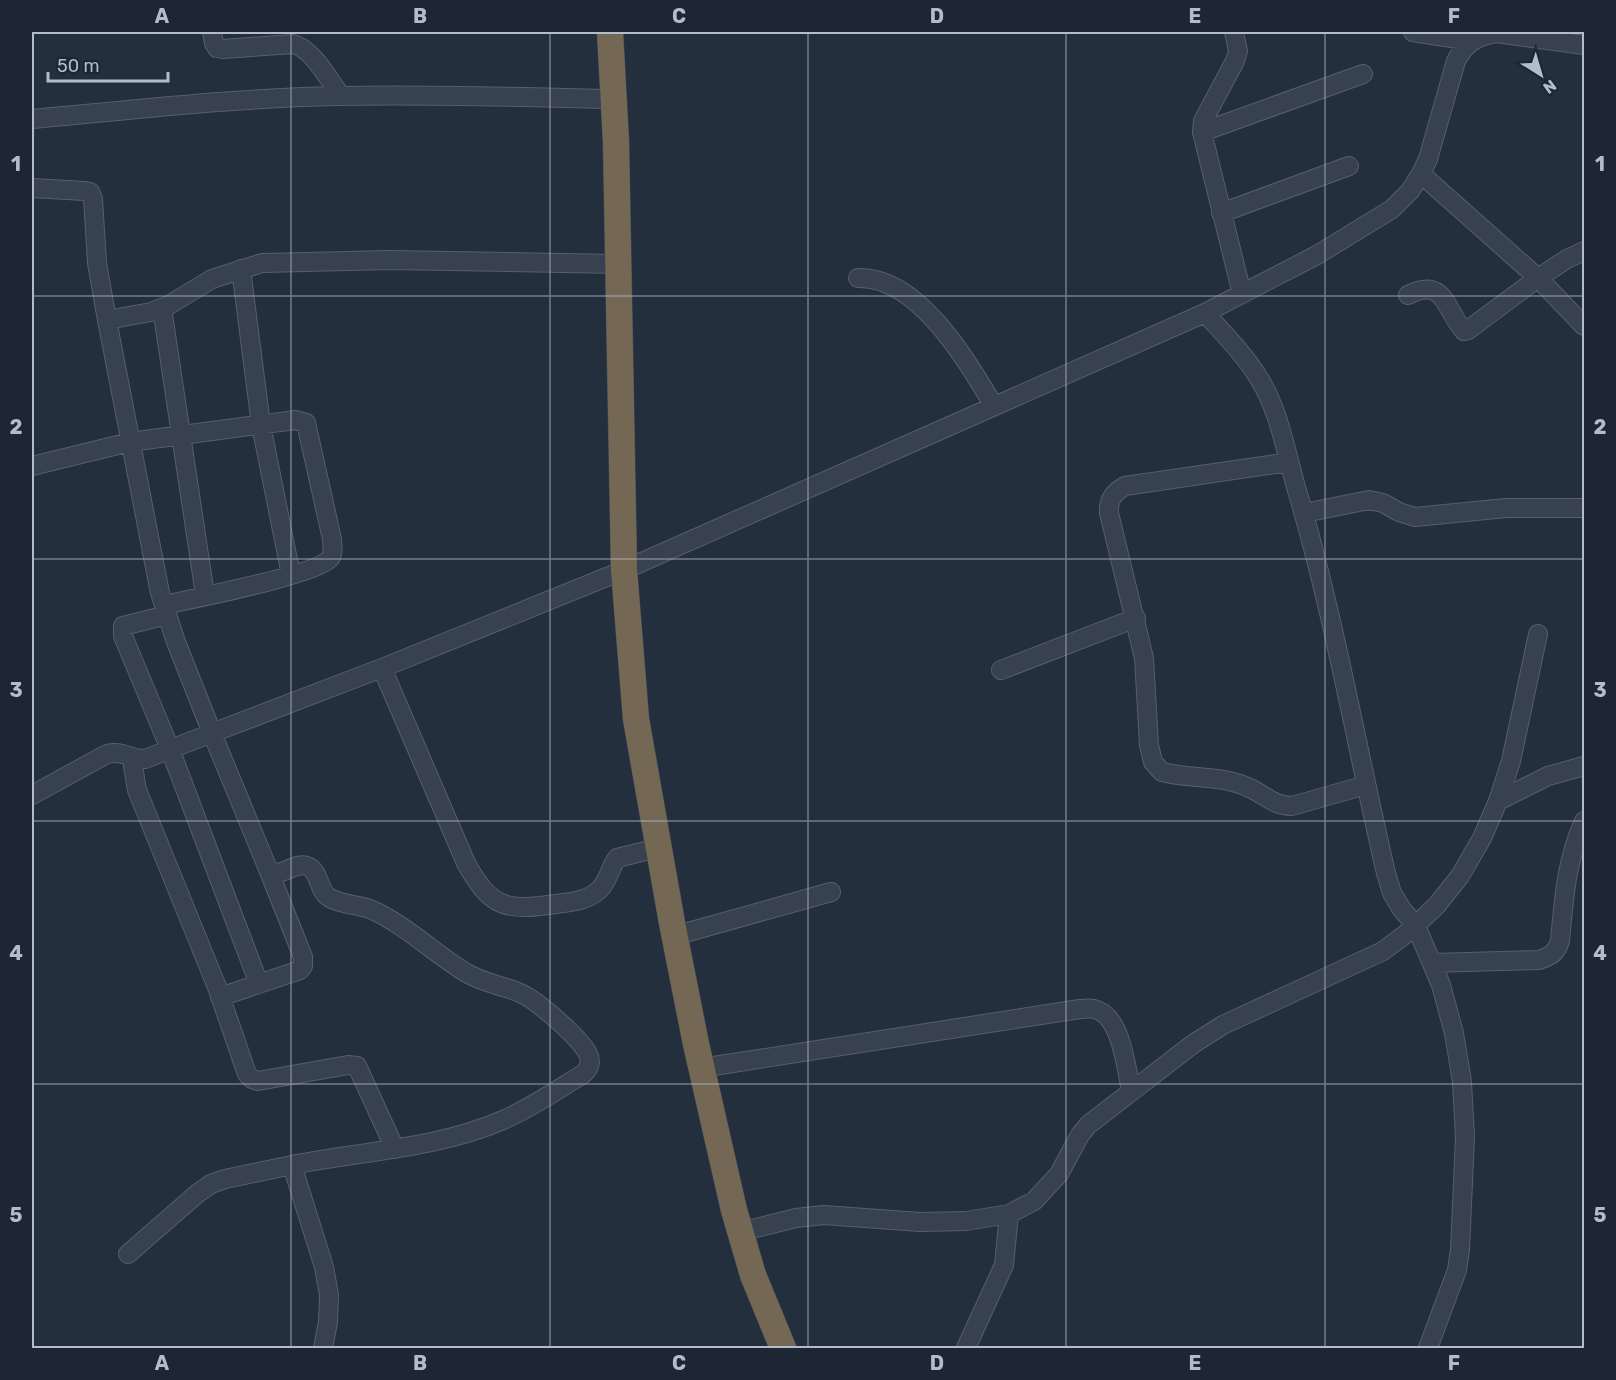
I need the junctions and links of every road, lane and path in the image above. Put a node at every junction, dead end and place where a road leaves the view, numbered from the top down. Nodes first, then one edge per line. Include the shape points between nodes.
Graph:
1 (212, 32) edge
2 (610, 32) edge
3 (1234, 32) edge
4 (1413, 32) edge
5 (1517, 33) edge
6 (1471, 41) junction
7 (1584, 45) edge
8 (1363, 74) dead end
9 (340, 96) junction
10 (614, 99) junction
11 (32, 119) edge
12 (1202, 132) junction
13 (1349, 166) dead end
14 (1421, 174) junction
15 (32, 188) edge
16 (1221, 213) junction
17 (1584, 251) edge
18 (619, 264) junction
19 (241, 269) junction
20 (858, 278) dead end
21 (1538, 278) junction
22 (1242, 294) junction
23 (1408, 295) dead end
24 (162, 308) junction
25 (1205, 313) junction
26 (107, 320) junction
27 (1584, 326) edge
28 (994, 406) junction
29 (261, 425) junction
30 (180, 436) junction
31 (130, 442) junction
32 (1289, 462) junction
33 (32, 466) edge
34 (1584, 508) edge
35 (1304, 513) junction
36 (624, 570) junction
37 (291, 575) junction
38 (205, 595) junction
39 (166, 610) junction
40 (1136, 618) junction
41 (1538, 634) dead end
42 (382, 668) junction
43 (1001, 670) dead end
44 (212, 733) junction
45 (170, 749) junction
46 (134, 758) junction
47 (1584, 766) edge
48 (1366, 784) junction
49 (32, 795) edge
50 (1498, 801) junction
51 (1584, 821) edge
52 (658, 848) junction
53 (268, 869) junction
54 (831, 892) dead end
55 (1416, 926) junction
56 (674, 936) junction
57 (1433, 963) junction
58 (259, 984) junction
59 (220, 997) junction
60 (701, 1068) junction
61 (1131, 1092) junction
62 (395, 1149) junction
63 (292, 1165) junction
64 (1009, 1214) junction
65 (740, 1232) junction
66 (128, 1254) dead end
67 (323, 1348) edge
68 (783, 1348) edge
69 (966, 1348) edge
70 (1428, 1348) edge

1 - 9 street via 217,48 223,49 299,46 312,57
2 - 10 highway
3 - 12 street via 1238,51 1235,61 1203,121
4 - 6 street
5 - 6 street via 1484,35
5 - 7 street
6 - 14 street via 1456,61
8 - 12 street
9 - 10 street via 449,94
9 - 11 street
10 - 18 highway
12 - 16 street
13 - 16 street
14 - 21 street
14 - 22 street via 1392,209 1317,255
15 - 26 street via 90,192
16 - 22 street
17 - 21 street
18 - 19 street via 390,260 262,263
18 - 36 highway
19 - 24 street via 212,279
19 - 29 street
20 - 28 street via 885,283 921,308 963,356
21 - 23 street via 1464,331 1437,291 1427,288
21 - 27 street
22 - 25 street
24 - 26 street
24 - 30 street
25 - 28 street
25 - 32 street via 1261,381
26 - 31 street
28 - 36 street
29 - 30 street
29 - 37 street
29 - 37 street via 295,420 306,423 332,539 331,558
30 - 31 street
30 - 38 street
31 - 33 street
31 - 39 street
32 - 35 street
32 - 40 street via 1117,490 1108,505 1109,513
34 - 35 street via 1506,508 1415,517 1369,500
35 - 48 street
36 - 42 street
36 - 52 highway via 636,719
37 - 38 street
38 - 39 street
39 - 44 street
39 - 45 street via 127,624 122,630
40 - 43 street
40 - 48 street via 1144,658 1149,745 1153,762 1162,772 1230,781 1247,786 1280,806
41 - 50 street via 1511,761
42 - 44 street
42 - 52 street via 466,864 478,886 492,899 508,907 528,908 578,901 603,886 618,858
44 - 45 street
44 - 53 street
45 - 46 street via 145,759
45 - 58 street
46 - 49 street via 117,752 107,754
46 - 59 street via 137,790
47 - 50 street via 1548,776
48 - 55 street via 1392,893
50 - 55 street via 1460,876
51 - 57 street via 1566,873 1557,951 1539,960
52 - 56 highway
53 - 58 street via 304,963 300,970
53 - 62 street via 279,873 308,866 324,894 387,917 467,974 521,993 558,1020 588,1054 590,1063 583,1074 505,1120 469,1133
54 - 56 street
55 - 57 street
55 - 61 street via 1383,951 1223,1025
56 - 60 highway
57 - 70 street via 1454,1033 1465,1137 1460,1250
58 - 59 street
59 - 62 street via 244,1068 252,1079 357,1066
60 - 61 street via 1095,1009 1106,1015 1114,1027
60 - 65 highway
61 - 64 street via 1088,1125 1059,1174 1034,1201
62 - 63 street
63 - 66 street via 211,1184
63 - 67 street via 329,1295
64 - 65 street via 966,1221 920,1222 824,1215
64 - 69 street via 1005,1265
65 - 68 highway

